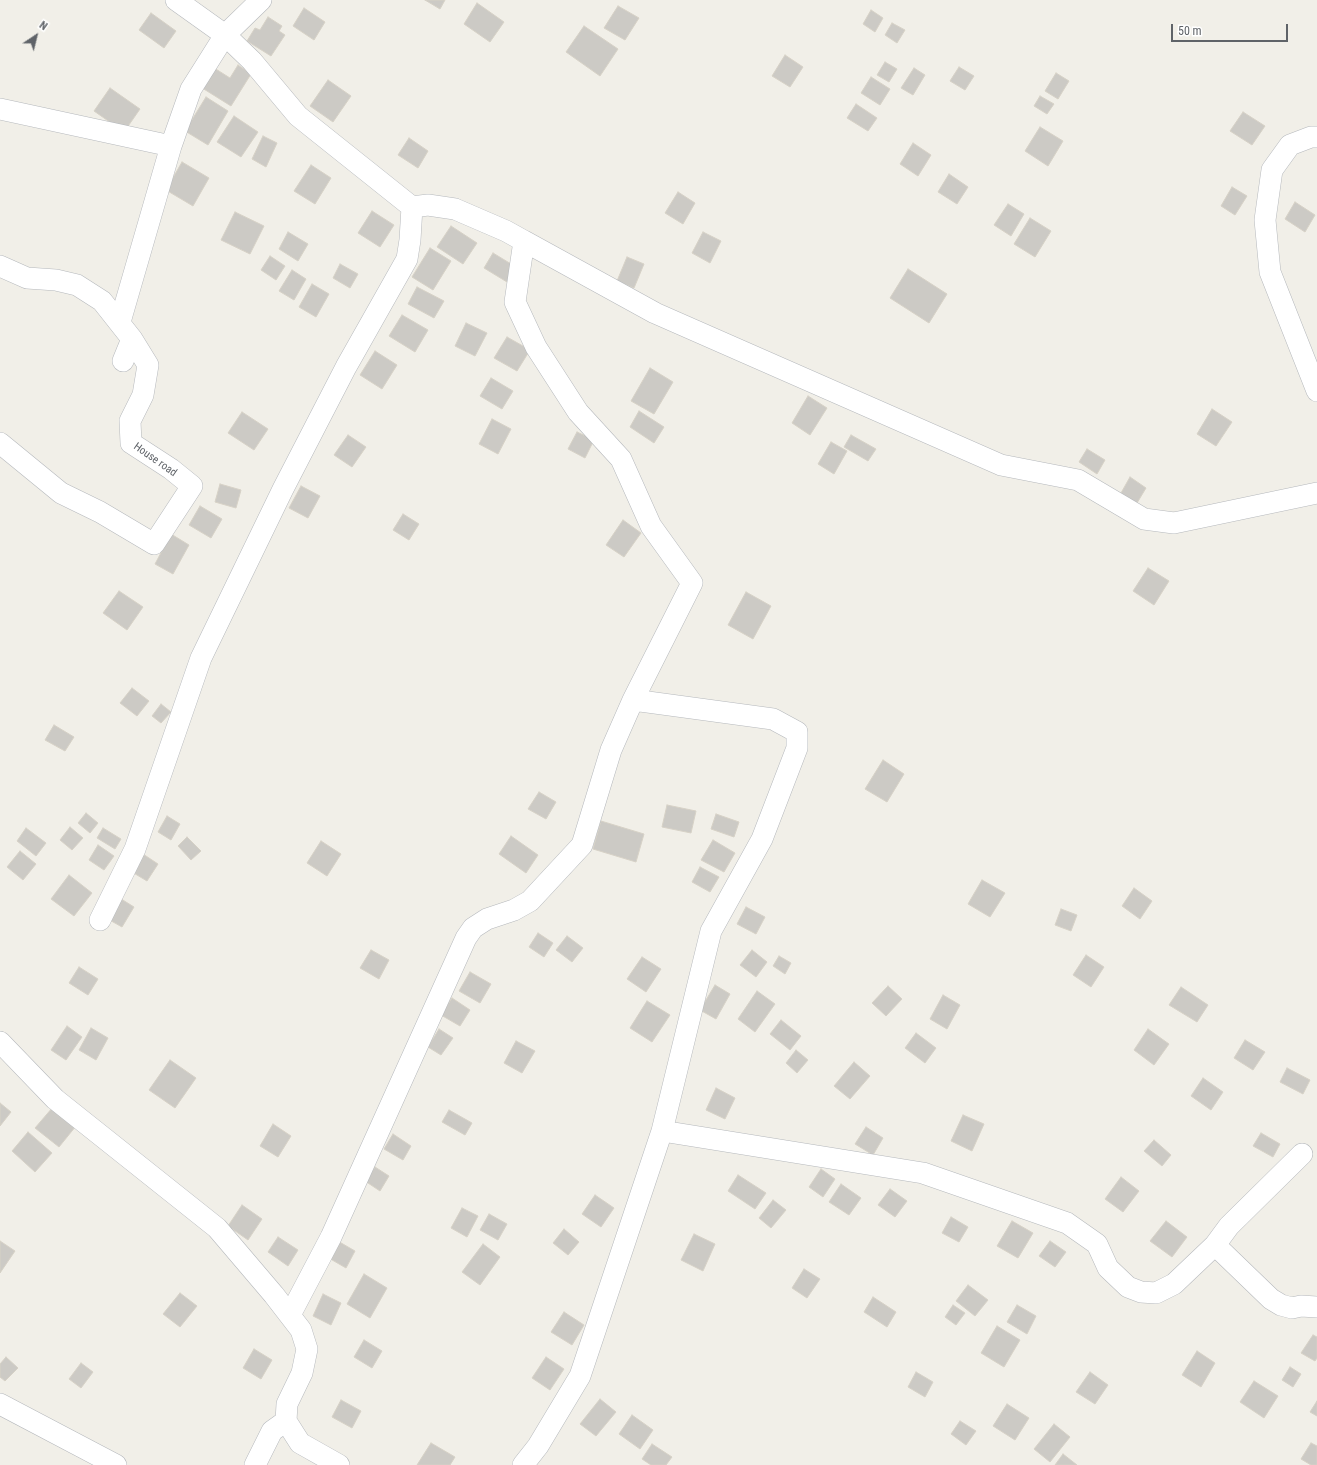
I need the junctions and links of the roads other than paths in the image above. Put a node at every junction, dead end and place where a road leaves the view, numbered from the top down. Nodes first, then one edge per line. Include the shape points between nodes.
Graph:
1 (176, 0) edge
2 (261, 0) edge
3 (225, 35) junction
4 (0, 109) edge
5 (1317, 138) edge
6 (171, 146) junction
7 (412, 207) junction
8 (524, 241) junction
9 (0, 266) edge
10 (120, 322) junction
11 (132, 339) junction
12 (123, 361) dead end
13 (1317, 392) edge
14 (0, 443) edge
15 (1317, 493) edge
16 (633, 700) junction
17 (100, 920) dead end
18 (0, 1042) edge
19 (662, 1131) junction
20 (1302, 1154) dead end
21 (1215, 1244) junction
22 (1317, 1307) edge
23 (290, 1315) junction
24 (0, 1404) edge
25 (286, 1421) junction
26 (116, 1465) edge
27 (255, 1465) edge
28 (339, 1465) edge
29 (524, 1465) edge

1 - 3 street
2 - 3 street
3 - 6 street via 191,89
3 - 7 street via 252,61 298,116
4 - 6 street
5 - 13 street via 1311,137 1290,145 1272,170 1265,220 1270,272
6 - 10 street
7 - 8 street via 428,205 455,209
7 - 17 street via 408,259 346,367 201,658 135,849
8 - 15 street via 655,313 1001,465 1078,480 1144,519 1174,523
8 - 16 street via 515,302 536,347 578,412 621,459 651,526 692,583
9 - 10 street, House road via 27,278 77,284 102,301
10 - 11 street, House road
11 - 12 street
11 - 14 street, House road via 148,365 143,395 130,421 131,443 192,486 154,544 100,512 61,493
16 - 19 street via 772,719 797,732 797,748 762,839 711,931
16 - 23 street via 611,750 582,845 530,901 514,910 487,919 474,928 466,938 331,1237
18 - 23 street via 55,1099 217,1228
19 - 21 street via 923,1174 1067,1223 1097,1244 1108,1268 1128,1287 1142,1292 1156,1293 1174,1284
19 - 29 street via 580,1376
20 - 21 street via 1229,1226
21 - 22 street via 1271,1300 1292,1308
23 - 25 street via 301,1330 307,1350 302,1373 287,1404
24 - 26 street
25 - 27 street via 272,1431
25 - 28 street via 300,1443

